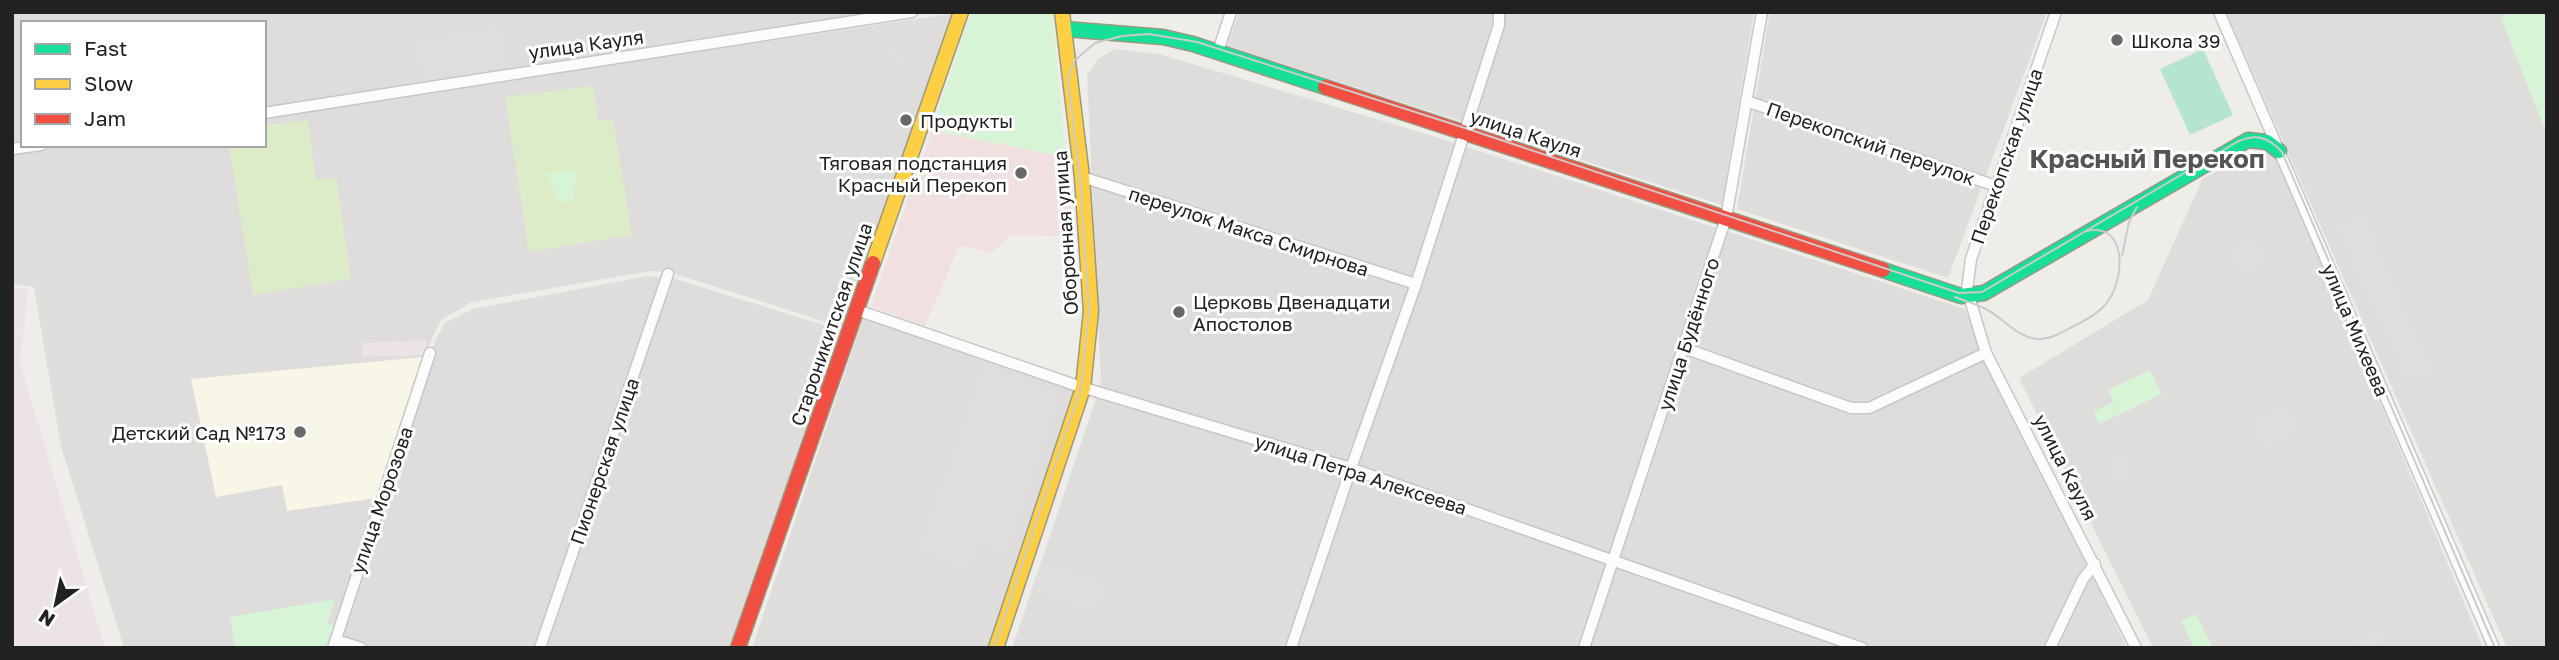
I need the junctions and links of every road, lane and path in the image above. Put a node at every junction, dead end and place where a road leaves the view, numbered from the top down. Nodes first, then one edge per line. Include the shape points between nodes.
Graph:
1 (912, 12) edge
2 (961, 12) edge
3 (1062, 12) edge
4 (1231, 12) edge
5 (1499, 12) edge
6 (1762, 12) edge
7 (2056, 12) edge
8 (2219, 12) edge
9 (1065, 29) junction
10 (1218, 51) junction
11 (1746, 101) junction
12 (266, 113) edge
13 (1463, 133) junction
14 (2279, 151) junction
15 (1082, 177) junction
16 (1996, 186) junction
17 (1726, 218) junction
18 (668, 274) dead end
19 (1416, 284) junction
20 (1971, 298) junction
21 (857, 310) junction
22 (1684, 348) junction
23 (430, 353) dead end
24 (1986, 353) junction
25 (1083, 388) junction
26 (1350, 468) junction
27 (1613, 561) junction
28 (2095, 564) junction
29 (334, 644) edge
30 (361, 648) edge
31 (540, 648) edge
32 (738, 648) edge
33 (996, 648) edge
34 (1292, 648) edge
35 (1584, 648) edge
36 (1862, 648) edge
37 (2050, 648) edge
38 (2136, 648) edge
39 (2494, 648) edge

1 - 12 street, улица Кауля
2 - 21 main road, Староникитская улица
3 - 9 main road, Оборонная улица
4 - 10 street
5 - 13 street via 1499,25
6 - 11 street, улица Будённого
7 - 16 street, Перекопская улица
8 - 14 street, улица Михеева
9 - 10 main road, улица Кауля via 1163,37
9 - 15 main road, Оборонная улица
10 - 13 main road, улица Кауля
11 - 16 street, Перекопский переулок
11 - 17 street, улица Будённого
13 - 17 main road, улица Кауля
13 - 19 street
14 - 20 main road via 2267,142 2248,140
14 - 39 street, улица Михеева
15 - 19 street, переулок Макса Смирнова
15 - 25 main road, Оборонная улица via 1091,311
16 - 20 street, Перекопская улица via 1971,259 1967,290
17 - 20 main road, улица Кауля
17 - 22 street, улица Будённого
18 - 31 street, Пионерская улица
19 - 26 street
20 - 24 street, улица Кауля
21 - 25 street, улица Петра Алексеева
21 - 32 main road, Староникитская улица
22 - 24 street via 1860,409
22 - 27 street, улица Будённого
23 - 29 street, улица Морозова
24 - 28 street, улица Кауля
25 - 26 street, улица Петра Алексеева
25 - 33 main road, Оборонная улица
26 - 27 street, улица Петра Алексеева
26 - 34 street
27 - 35 street, улица Будённого
27 - 36 street, улица Петра Алексеева
28 - 37 street
28 - 38 street, улица Кауля
29 - 30 street

